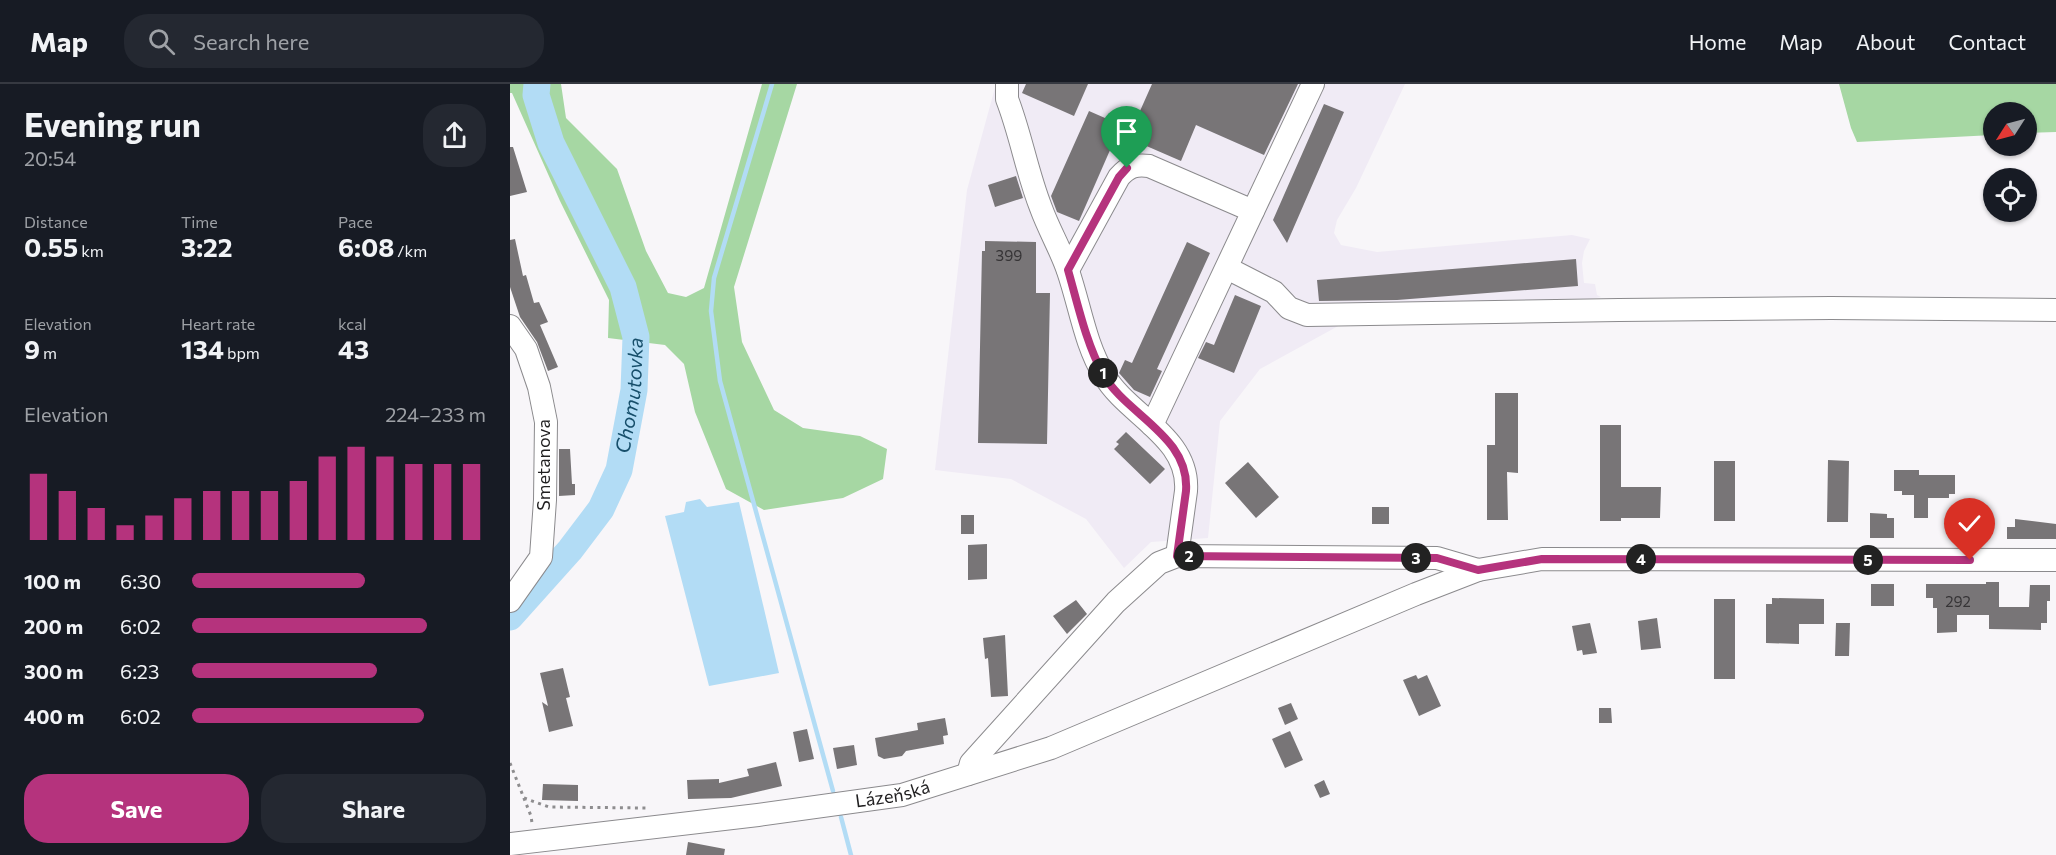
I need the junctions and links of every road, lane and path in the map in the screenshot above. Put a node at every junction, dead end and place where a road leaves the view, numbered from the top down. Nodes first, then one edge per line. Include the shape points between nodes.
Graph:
1 (1007, 84) edge
2 (1313, 84) edge
3 (1253, 211) junction
4 (1227, 268) junction
5 (1068, 270) junction
6 (2056, 310) edge
7 (510, 326) edge
8 (1152, 425) junction
9 (1177, 556) junction
10 (2056, 560) edge
11 (1478, 570) junction
12 (510, 601) edge
13 (510, 764) edge
14 (968, 774) junction
15 (524, 798) junction
16 (655, 808) dead end
17 (535, 841) junction
18 (510, 844) edge

1 - 5 street via 1007,99 1041,207
2 - 3 street
3 - 4 street
3 - 5 street via 1138,164 1119,177
4 - 6 street via 1274,292 1289,308 1307,315 1831,308
4 - 8 street
5 - 8 street via 1094,357 1105,377
7 - 12 street, Smetanova via 526,349 539,387 546,444 541,557
8 - 9 street via 1177,453 1186,480
9 - 11 street via 1437,558
9 - 14 street via 1159,563 1116,602 971,763
10 - 11 street via 1542,559
11 - 14 street, Lázeňská via 1051,748
13 - 15 path
14 - 17 street, Lázeňská via 902,795
15 - 16 path via 549,807
15 - 17 path
17 - 18 street, Lázeňská

